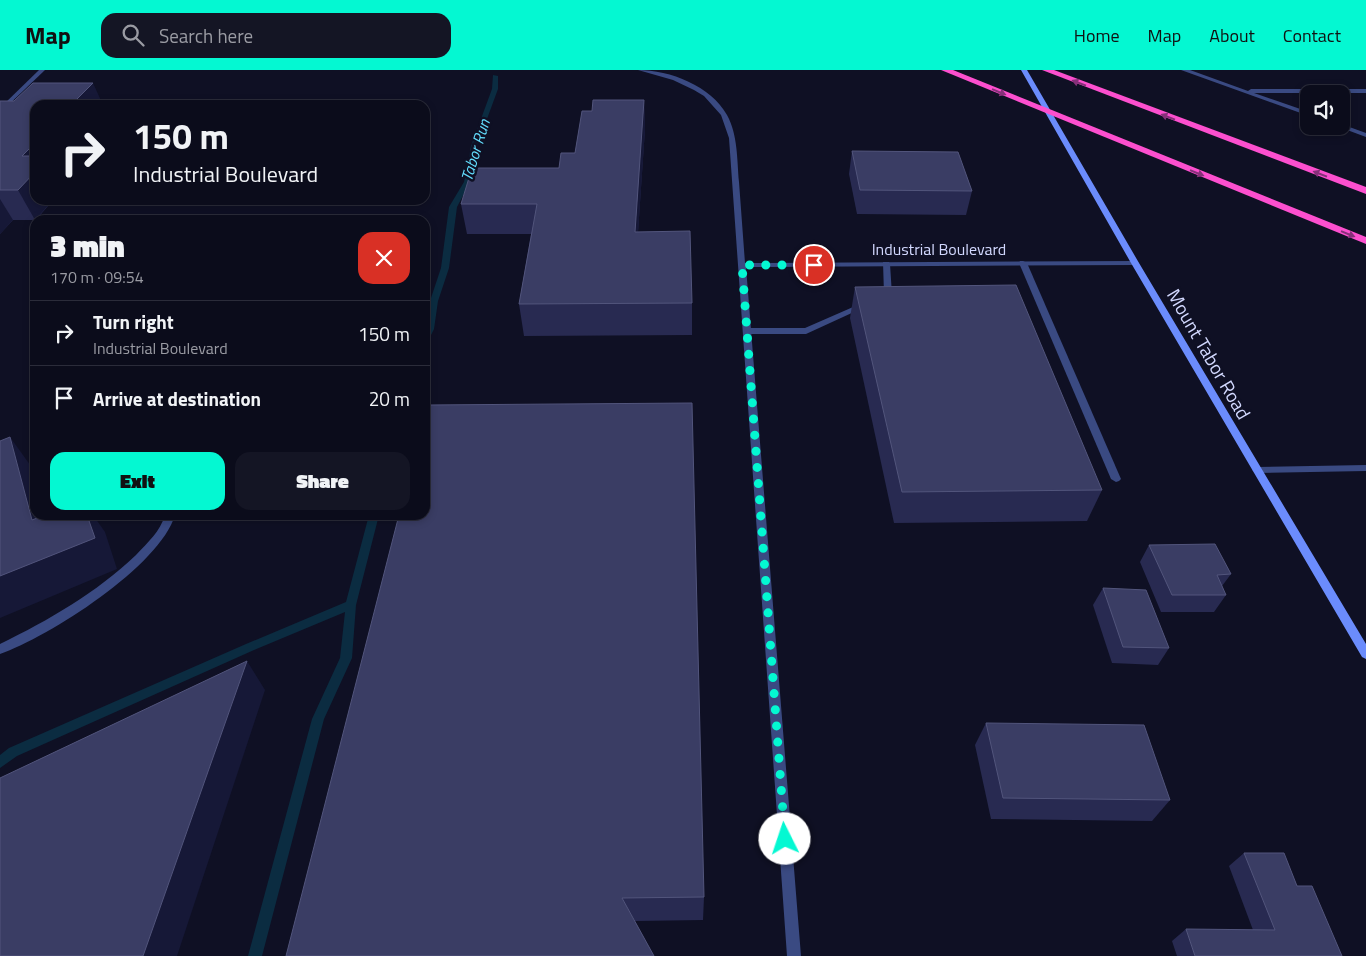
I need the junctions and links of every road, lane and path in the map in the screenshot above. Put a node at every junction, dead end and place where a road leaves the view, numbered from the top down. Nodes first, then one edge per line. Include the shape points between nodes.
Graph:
1 (42, 70) edge
2 (640, 70) edge
3 (1024, 70) edge
4 (1046, 70) edge
5 (1184, 70) edge
6 (949, 72) edge
7 (1242, 91) junction
8 (1366, 91) edge
9 (0, 110) edge
10 (1300, 111) edge
11 (1350, 129) edge
12 (1366, 135) edge
13 (1366, 191) edge
14 (1366, 241) edge
15 (1023, 263) junction
16 (1135, 263) junction
17 (886, 264) junction
18 (742, 265) junction
19 (879, 299) edge
20 (870, 303) edge
21 (747, 331) junction
22 (1366, 468) edge
23 (1257, 470) junction
24 (1116, 479) dead end
25 (169, 520) edge
26 (0, 649) edge
27 (1366, 654) edge
28 (794, 956) edge

1 - 9 street
2 - 18 street via 688,84 702,92 723,113 732,138
3 - 16 street, Mount Tabor Road
13 -> 4 highway
5 - 7 street
6 -> 14 highway
7 - 8 street
7 - 10 street
11 - 12 street
15 - 16 street, Industrial Boulevard
15 - 17 street, Industrial Boulevard
15 - 24 street
16 - 23 street, Mount Tabor Road
17 - 18 street, Industrial Boulevard
17 - 19 street via 888,296
18 - 21 street
20 - 21 street via 806,331
21 - 28 street
22 - 23 street
23 - 27 street, Mount Tabor Road
25 - 26 street via 167,529 128,570 87,602

